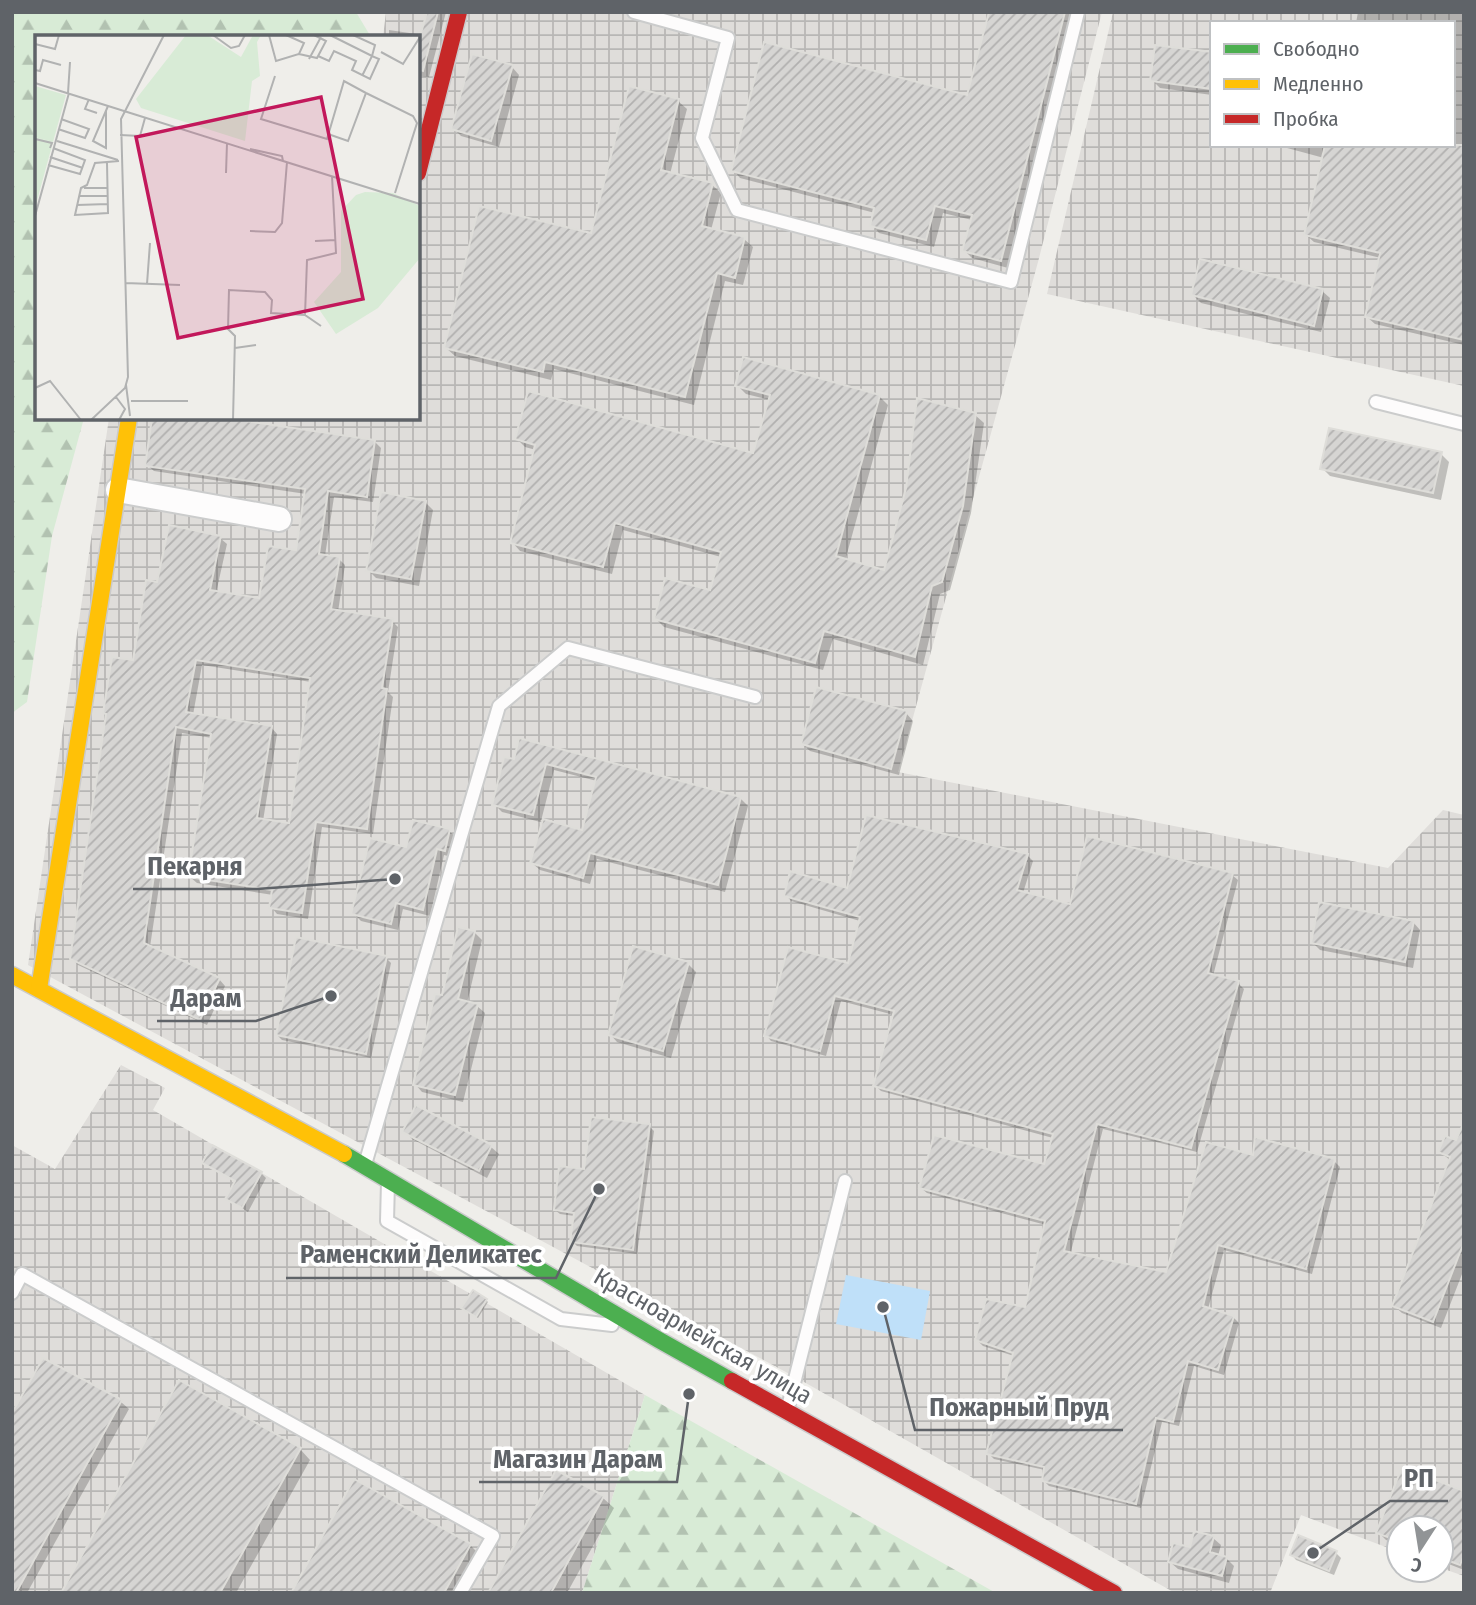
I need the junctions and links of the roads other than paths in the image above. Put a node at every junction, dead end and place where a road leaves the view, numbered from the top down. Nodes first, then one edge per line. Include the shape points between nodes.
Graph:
1 (458, 12) edge
2 (634, 12) edge
3 (1078, 12) edge
4 (420, 165) edge
5 (1376, 402) dead end
6 (130, 420) edge
7 (1464, 424) edge
8 (118, 490) junction
9 (279, 519) dead end
10 (755, 697) dead end
11 (12, 975) edge
12 (39, 989) junction
13 (365, 1165) junction
14 (388, 1178) junction
15 (845, 1181) dead end
16 (12, 1293) edge
17 (640, 1329) junction
18 (787, 1411) junction
19 (460, 1593) edge
20 (1114, 1593) edge

1 - 4 street
2 - 3 lane via 728,38 702,138 737,210 1011,282
5 - 7 lane
6 - 8 street
8 - 9 street
8 - 12 street
10 - 13 lane via 568,648 499,706
11 - 12 street, Красноармейская улица
12 - 13 street, Красноармейская улица
13 - 14 street, Красноармейская улица
14 - 17 street, Красноармейская улица
14 - 17 lane via 387,1221 561,1319
15 - 18 lane
16 - 19 lane via 22,1274 493,1536
17 - 18 street, Красноармейская улица
18 - 20 street, Красноармейская улица

